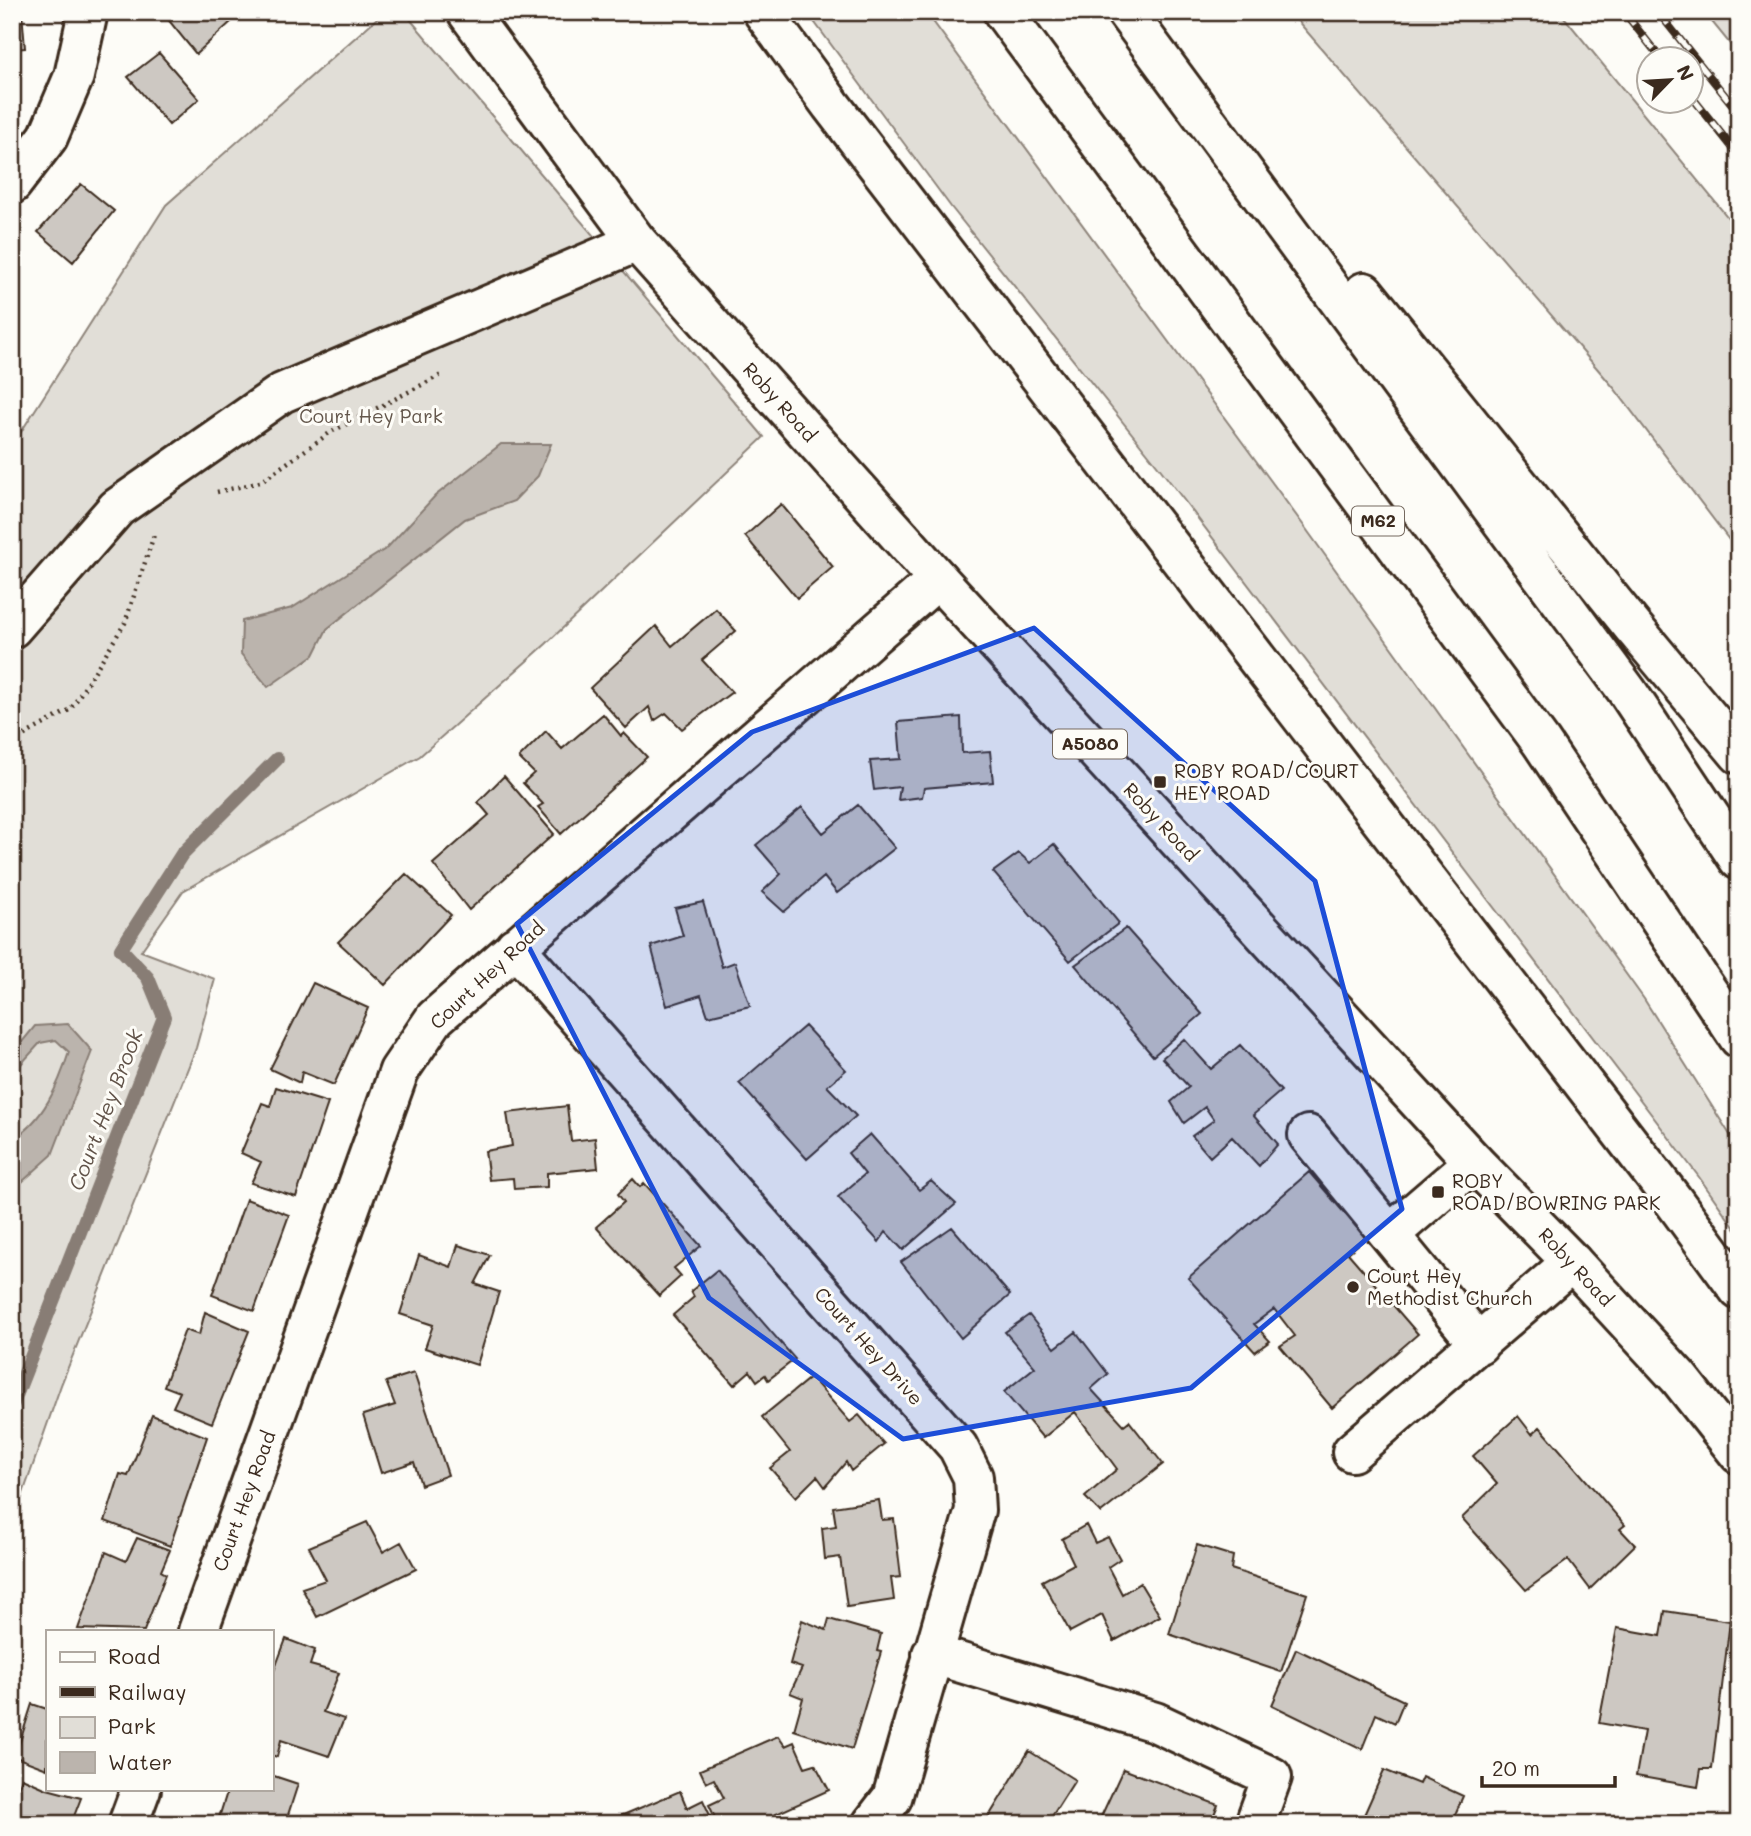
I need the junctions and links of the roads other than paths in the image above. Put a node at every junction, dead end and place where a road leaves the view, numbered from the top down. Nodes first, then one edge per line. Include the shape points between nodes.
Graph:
1 (88, 12) edge
2 (467, 12) edge
3 (763, 12) edge
4 (1003, 12) edge
5 (1126, 12) edge
6 (1139, 12) edge
7 (12, 184) edge
8 (637, 242) junction
9 (938, 579) junction
10 (12, 628) edge
11 (1739, 754) edge
12 (1739, 860) edge
13 (515, 947) junction
14 (1739, 1038) edge
15 (1308, 1135) dead end
16 (1474, 1162) junction
17 (1390, 1234) junction
18 (1572, 1262) junction
19 (1739, 1290) edge
20 (1479, 1344) junction
21 (1352, 1452) dead end
22 (1739, 1454) edge
23 (198, 1630) edge
24 (932, 1654) junction
25 (141, 1790) edge
26 (1257, 1818) dead end
27 (128, 1824) edge
28 (872, 1824) edge

1 - 7 main road via 74,76 48,137
2 - 8 main road, Roby Road / A5080
3 - 19 main road
4 - 14 main road, M62 via 1541,742
5 - 12 main road via 1628,691
6 - 11 main road
8 - 9 main road, Roby Road / A5080
8 - 10 main road via 282,393 117,508
9 - 13 main road, Court Hey Road
9 - 16 main road, Roby Road / A5080
13 - 23 main road, Court Hey Road via 435,1018 399,1071
13 - 24 main road, Court Hey Drive via 958,1447 972,1476 975,1510
15 - 17 main road
16 - 17 main road
16 - 18 main road, Roby Road / A5080
17 - 20 main road
18 - 20 main road
18 - 22 main road, Roby Road / A5080 via 1679,1378
20 - 21 main road
24 - 26 main road via 1155,1723 1272,1777
24 - 28 main road, Court Hey Drive via 892,1798
25 - 27 main road

